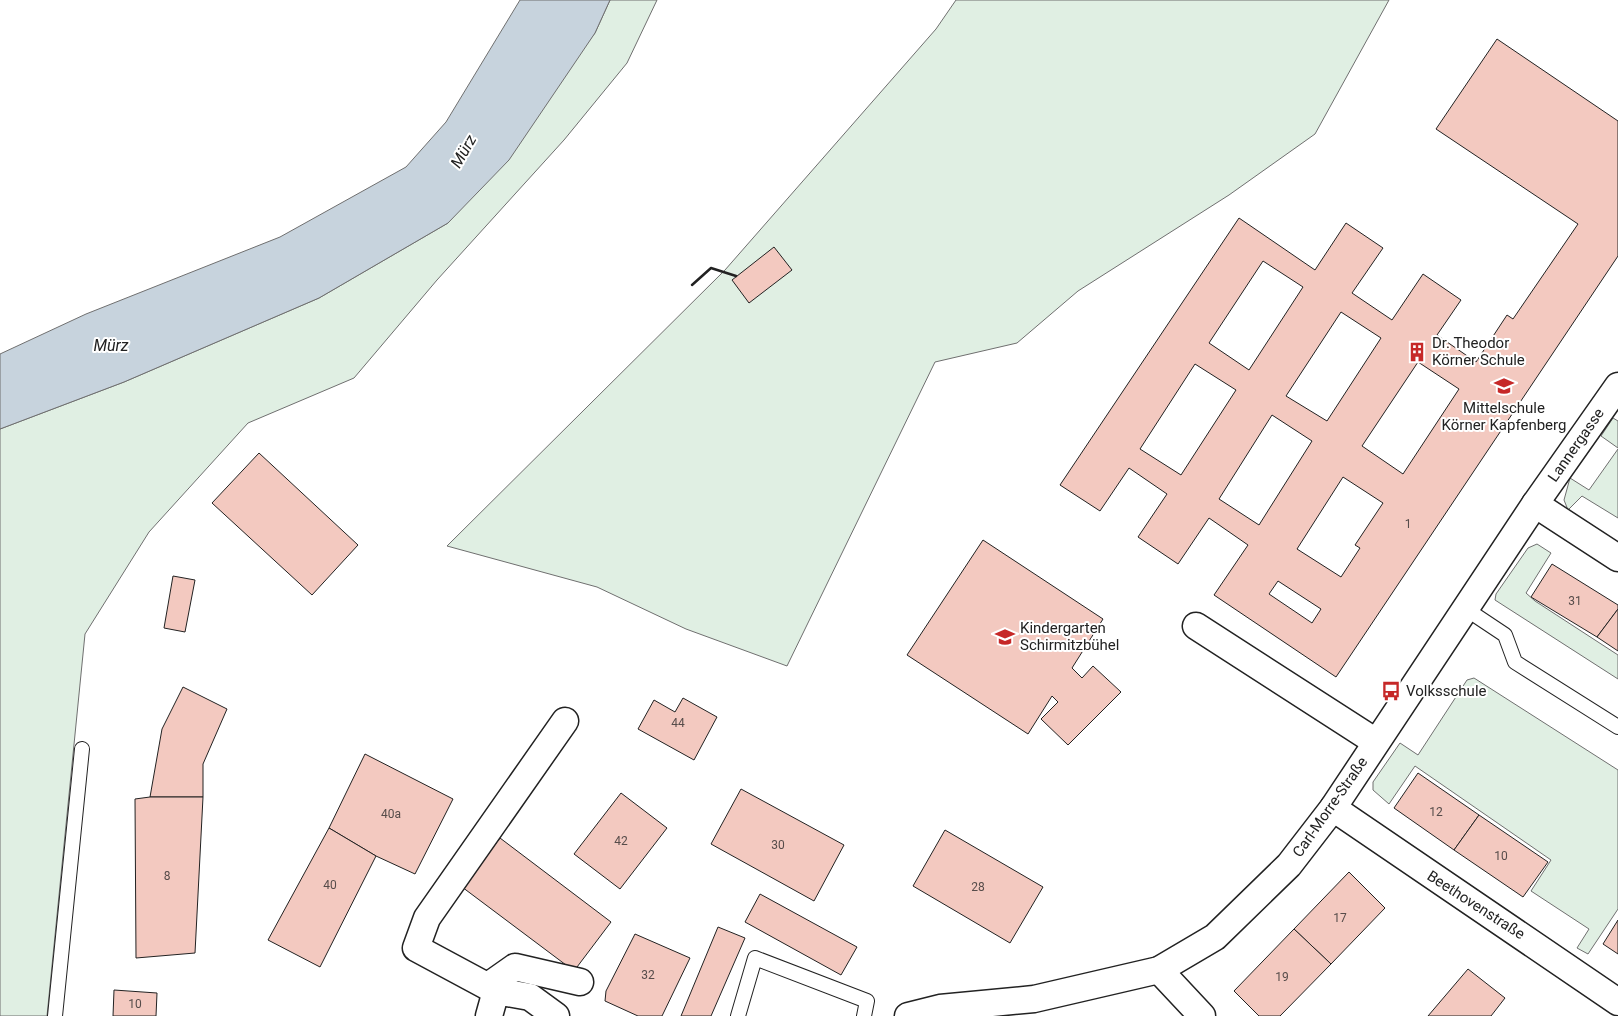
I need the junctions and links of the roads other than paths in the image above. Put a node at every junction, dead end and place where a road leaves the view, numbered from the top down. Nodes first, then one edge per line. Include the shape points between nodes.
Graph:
1 (1618, 386) edge
2 (1535, 504) junction
3 (1618, 558) edge
4 (1466, 609) junction
5 (1196, 626) dead end
6 (565, 721) dead end
7 (1618, 727) edge
8 (1376, 742) junction
9 (82, 749) dead end
10 (1333, 808) junction
11 (1159, 970) junction
12 (580, 982) dead end
13 (492, 989) junction
14 (1618, 1002) edge
15 (55, 1016) edge
16 (489, 1016) edge
17 (556, 1016) edge
18 (738, 1016) edge
19 (864, 1016) edge
20 (908, 1016) edge
21 (1202, 1016) edge

1 - 2 street, Lannergasse
2 - 3 street
2 - 4 street, Carl-Morre-Straße
4 - 7 lane via 1504,635 1515,662
4 - 8 street, Carl-Morre-Straße
5 - 8 street
6 - 13 street via 427,918 416,948
8 - 10 street, Carl-Morre-Straße
9 - 15 lane
10 - 11 street, Carl-Morre-Straße via 1289,865 1215,937
10 - 14 street, Beethovenstraße
11 - 20 street, Carl-Morre-Straße via 1034,999 940,1008
11 - 21 street
12 - 13 street via 515,967
13 - 16 street
13 - 17 street via 530,997
18 - 19 lane via 755,958 867,1001

